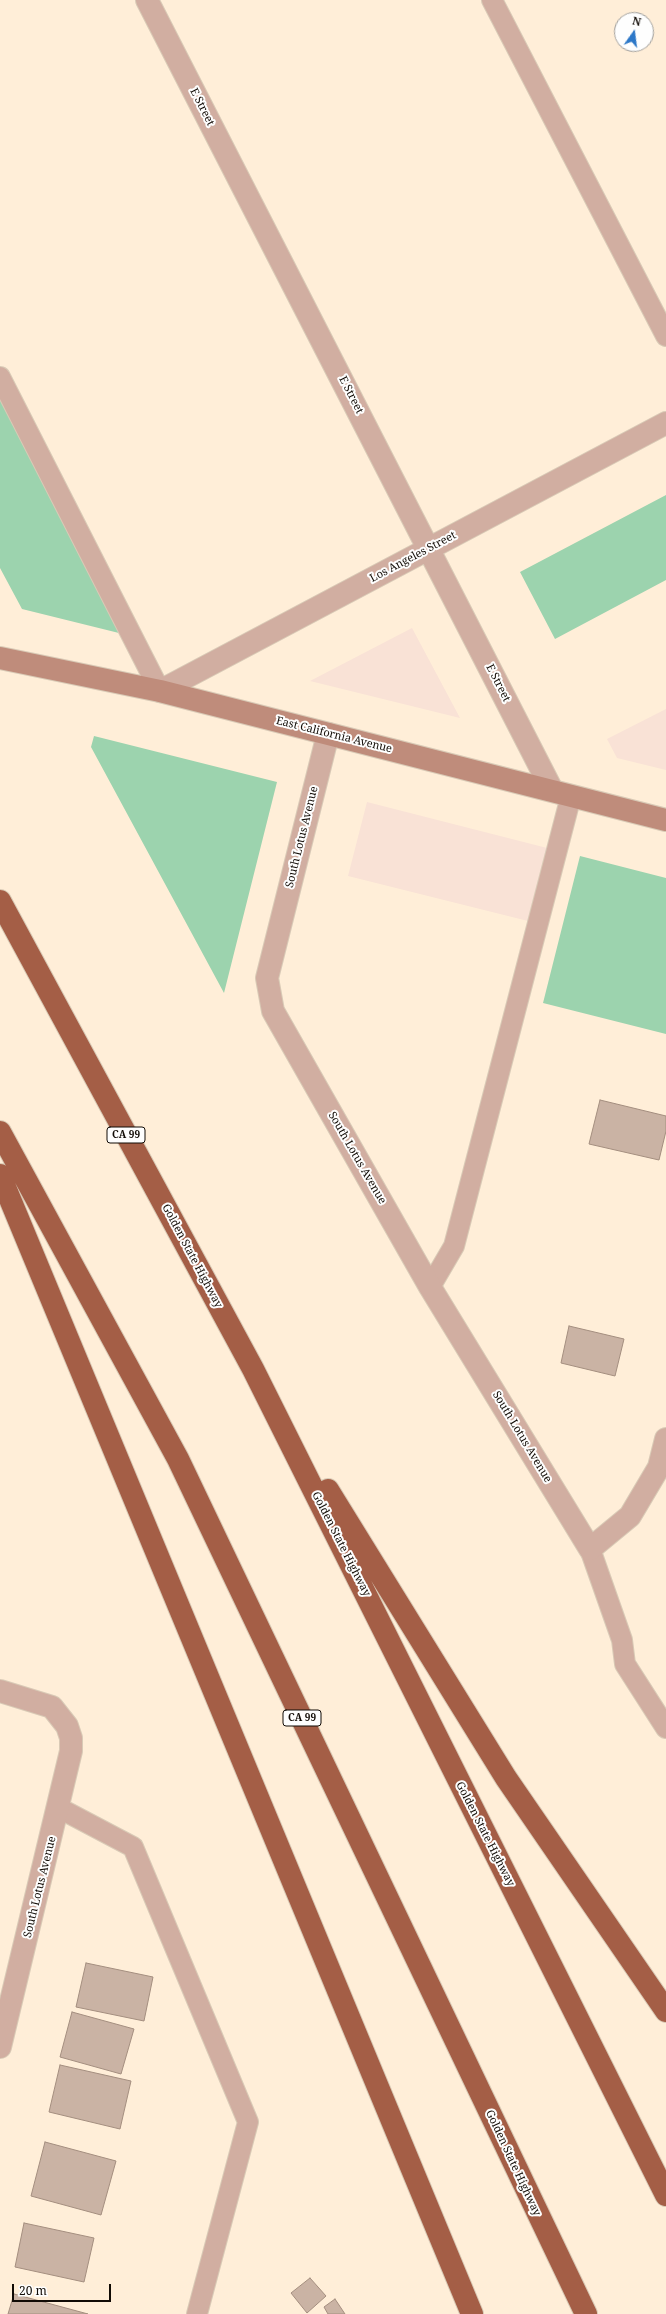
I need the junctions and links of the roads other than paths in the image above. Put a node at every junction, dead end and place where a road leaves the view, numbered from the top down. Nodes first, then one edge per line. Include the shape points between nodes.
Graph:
1 (147, 0) edge
2 (492, 0) edge
3 (666, 336) edge
4 (0, 377) edge
5 (666, 423) edge
6 (430, 548) junction
7 (0, 658) edge
8 (160, 691) junction
9 (328, 734) junction
10 (562, 793) junction
11 (666, 820) edge
12 (0, 901) edge
13 (0, 1132) edge
14 (0, 1175) edge
15 (430, 1287) junction
16 (253, 1369) junction
17 (666, 1440) edge
18 (590, 1549) junction
19 (0, 1692) edge
20 (666, 1728) edge
21 (59, 1808) junction
22 (666, 2011) edge
23 (0, 2047) edge
24 (666, 2195) edge
25 (197, 2314) edge
26 (472, 2314) edge
27 (586, 2314) edge

1 - 6 street, E Street
2 - 3 lane
4 - 8 lane
5 - 6 street, Los Angeles Street
6 - 8 street, Los Angeles Street
6 - 10 street, E Street
7 - 8 street, East California Avenue
8 - 9 street, East California Avenue
9 - 10 street, East California Avenue
9 - 15 street, South Lotus Avenue via 267,978 273,1011
10 - 11 street, East California Avenue
10 - 15 lane via 454,1246
12 - 16 highway, Golden State Highway / CA 99
13 - 27 highway, Golden State Highway / CA 99 via 178,1459
14 - 26 highway
15 - 18 street, South Lotus Avenue
16 - 22 highway via 506,1778
16 - 24 highway, Golden State Highway / CA 99
17 - 18 street via 659,1467 630,1516
18 - 20 lane via 622,1640 626,1664
19 - 21 street, South Lotus Avenue via 52,1706 67,1726 72,1751
21 - 23 street, South Lotus Avenue
21 - 25 lane via 133,1847 248,2122

